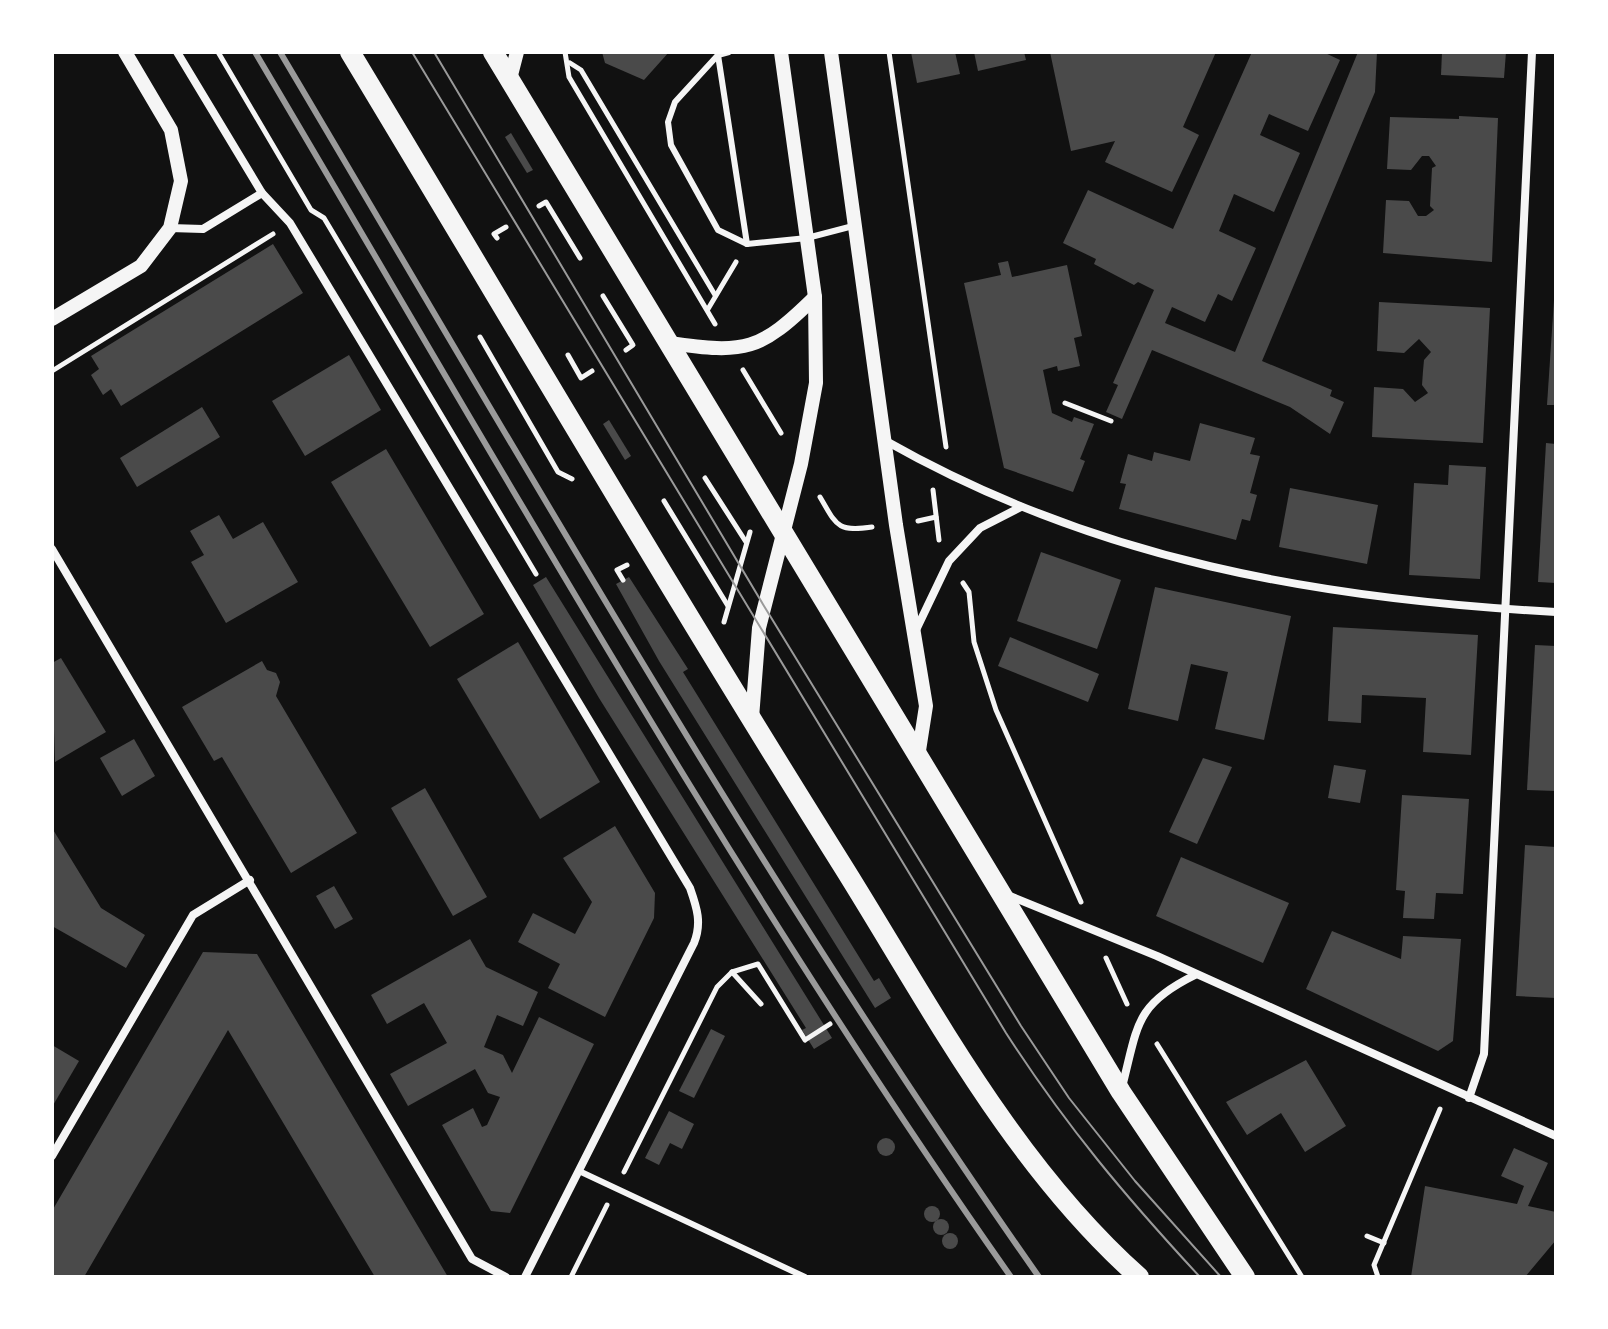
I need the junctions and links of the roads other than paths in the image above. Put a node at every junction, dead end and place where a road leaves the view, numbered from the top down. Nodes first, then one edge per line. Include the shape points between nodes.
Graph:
1 (125, 52) edge
2 (177, 52) edge
3 (350, 52) edge
4 (493, 52) edge
5 (517, 52) edge
6 (729, 52) edge
7 (781, 52) edge
8 (831, 52) edge
9 (1532, 52) edge
10 (718, 55) junction
11 (510, 79) junction
12 (262, 193) junction
13 (854, 226) junction
14 (170, 228) junction
15 (807, 238) junction
16 (747, 244) junction
17 (815, 297) junction
18 (52, 319) edge
19 (669, 343) junction
20 (884, 440) junction
21 (1021, 507) junction
22 (784, 534) junction
23 (52, 549) edge
24 (1506, 609) junction
25 (1556, 612) edge
26 (914, 636) junction
27 (752, 721) junction
28 (918, 757) junction
29 (250, 880) junction
30 (1001, 892) junction
31 (1195, 975) junction
32 (1121, 1092) junction
33 (1469, 1098) junction
34 (1556, 1136) edge
35 (52, 1156) edge
36 (579, 1171) junction
37 (506, 1277) edge
38 (525, 1277) edge
39 (805, 1277) edge
40 (1139, 1277) edge
41 (1245, 1277) edge

1 - 14 street via 171,130 181,181
2 - 12 street
3 - 27 main road
4 - 11 main road
5 - 11 street
6 - 10 lane
7 - 15 street
8 - 13 street
9 - 24 street
10 - 16 lane
10 - 16 lane via 675,102 668,122 671,145 718,230
11 - 19 main road
12 - 14 street via 203,229
12 - 36 street via 290,223 690,888 700,928
13 - 15 lane
13 - 20 street
14 - 18 street via 141,266
15 - 16 lane
15 - 17 street
17 - 19 street via 779,333 759,342 730,349
17 - 22 street via 816,383
19 - 22 main road
20 - 21 street
20 - 26 street
21 - 24 street via 1214,570 1385,600
21 - 26 street via 980,528 949,561
22 - 27 street via 759,628
22 - 28 main road
23 - 29 street
24 - 25 street
24 - 33 street via 1484,1054
26 - 28 street via 926,706
27 - 40 main road via 984,1090 1053,1188
28 - 30 main road
29 - 35 street via 193,915
29 - 37 street via 472,1259
30 - 31 street
30 - 32 main road
31 - 32 street via 1149,1004 1139,1021
31 - 33 street
32 - 41 main road
33 - 34 street
36 - 38 street
36 - 39 lane

